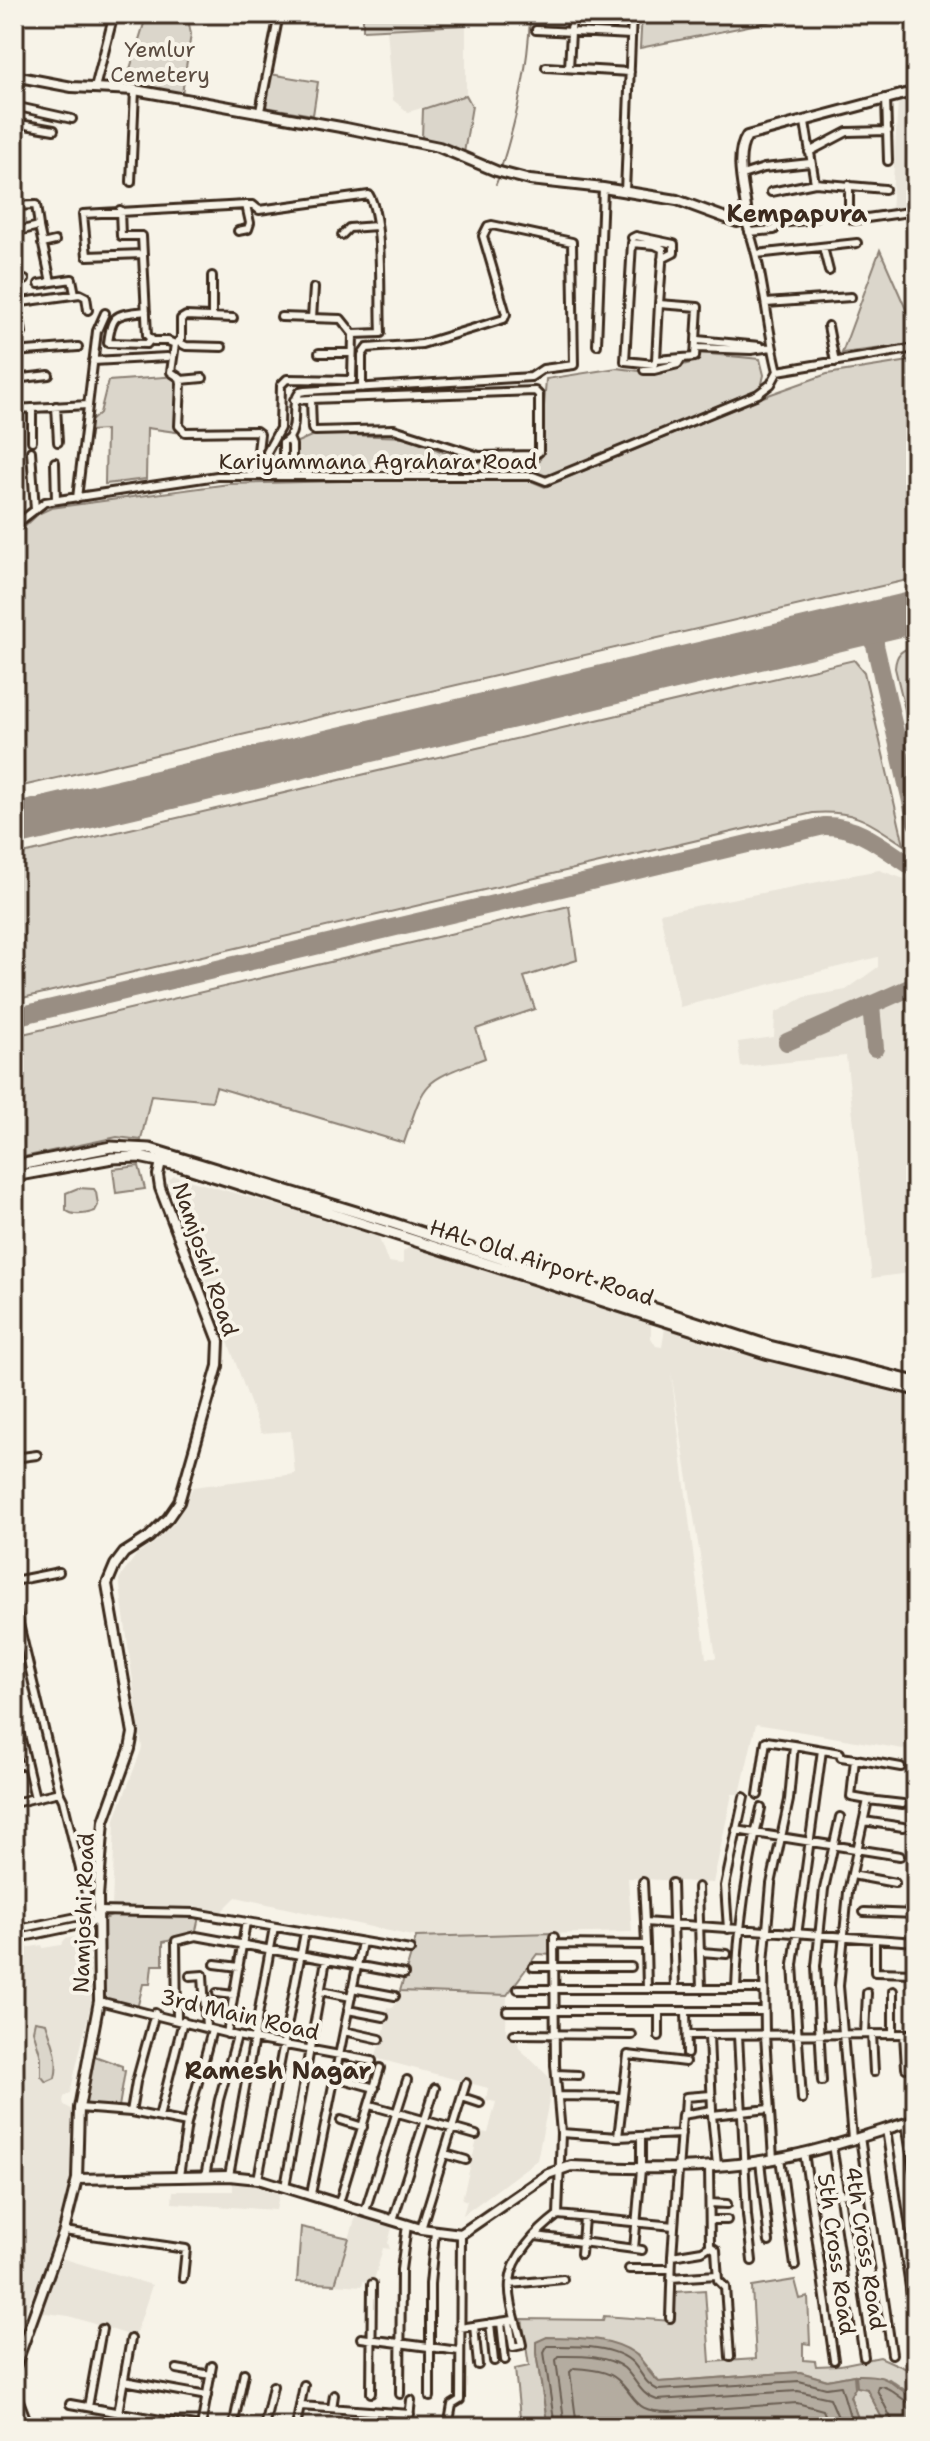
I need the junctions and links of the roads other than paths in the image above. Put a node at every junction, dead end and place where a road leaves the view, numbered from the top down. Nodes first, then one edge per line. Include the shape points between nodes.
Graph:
1 (114, 14) edge
2 (279, 14) edge
3 (572, 14) edge
4 (632, 14) edge
5 (536, 30) dead end
6 (571, 31) junction
7 (631, 35) junction
8 (546, 67) dead end
9 (569, 68) junction
10 (630, 72) junction
11 (14, 76) edge
12 (95, 88) junction
13 (135, 90) junction
14 (916, 91) edge
15 (886, 98) junction
16 (14, 106) edge
17 (260, 111) junction
18 (72, 119) dead end
19 (805, 122) junction
20 (14, 123) edge
21 (54, 130) dead end
22 (888, 131) junction
23 (809, 152) junction
24 (888, 161) dead end
25 (810, 163) junction
26 (742, 175) junction
27 (131, 182) dead end
28 (815, 183) junction
29 (849, 185) junction
30 (603, 188) junction
31 (885, 189) dead end
32 (625, 192) junction
33 (771, 192) dead end
34 (246, 205) junction
35 (14, 206) edge
36 (120, 210) junction
37 (916, 211) edge
38 (814, 219) dead end
39 (745, 220) junction
40 (377, 226) junction
41 (39, 227) junction
42 (238, 231) dead end
43 (14, 232) edge
44 (749, 232) junction
45 (342, 235) dead end
46 (632, 238) dead end
47 (55, 241) dead end
48 (857, 243) dead end
49 (42, 244) junction
50 (823, 247) junction
51 (143, 254) junction
52 (756, 254) junction
53 (662, 259) junction
54 (829, 271) dead end
55 (212, 276) dead end
56 (25, 280) dead end
57 (51, 282) junction
58 (14, 283) edge
59 (39, 284) dead end
60 (314, 288) dead end
61 (75, 294) junction
62 (851, 297) dead end
63 (15, 302) edge
64 (766, 303) junction
65 (659, 304) junction
66 (88, 310) dead end
67 (146, 311) junction
68 (105, 313) dead end
69 (212, 317) junction
70 (281, 317) dead end
71 (233, 318) dead end
72 (312, 318) junction
73 (828, 326) dead end
74 (22, 333) dead end
75 (353, 334) junction
76 (150, 340) junction
77 (177, 343) junction
78 (697, 344) junction
79 (597, 345) dead end
80 (78, 347) dead end
81 (222, 347) dead end
82 (772, 347) junction
83 (916, 348) edge
84 (14, 352) edge
85 (319, 353) dead end
86 (352, 353) junction
87 (167, 357) dead end
88 (681, 359) junction
89 (656, 360) junction
90 (93, 361) junction
91 (835, 362) junction
92 (644, 370) dead end
93 (778, 371) junction
94 (49, 375) dead end
95 (203, 378) dead end
96 (14, 379) edge
97 (181, 380) junction
98 (362, 388) junction
99 (311, 399) junction
100 (294, 400) junction
101 (88, 405) junction
102 (56, 406) junction
103 (32, 408) junction
104 (14, 409) edge
105 (289, 438) junction
106 (32, 441) dead end
107 (58, 442) dead end
108 (259, 449) junction
109 (31, 451) dead end
110 (267, 452) junction
111 (55, 462) dead end
112 (269, 475) junction
113 (283, 475) junction
114 (292, 475) junction
115 (255, 476) junction
116 (77, 498) junction
117 (56, 500) junction
118 (35, 510) junction
119 (14, 526) edge
120 (162, 1157) junction
121 (14, 1166) edge
122 (14, 1176) edge
123 (762, 1348) junction
124 (916, 1382) edge
125 (916, 1390) edge
126 (37, 1455) dead end
127 (14, 1458) edge
128 (59, 1572) dead end
129 (14, 1581) edge
130 (14, 1603) edge
131 (24, 1647) junction
132 (14, 1649) edge
133 (14, 1710) edge
134 (794, 1745) junction
135 (822, 1750) junction
136 (855, 1759) junction
137 (27, 1764) junction
138 (14, 1766) edge
139 (901, 1767) dead end
140 (59, 1792) junction
141 (758, 1795) dead end
142 (744, 1797) dead end
143 (35, 1798) junction
144 (868, 1800) junction
145 (14, 1803) edge
146 (903, 1804) dead end
147 (761, 1808) dead end
148 (840, 1817) dead end
149 (864, 1821) junction
150 (903, 1827) dead end
151 (736, 1830) junction
152 (755, 1835) junction
153 (782, 1838) junction
154 (811, 1842) junction
155 (835, 1846) junction
156 (859, 1849) junction
157 (900, 1856) dead end
158 (852, 1875) junction
159 (643, 1882) dead end
160 (672, 1883) dead end
161 (895, 1883) dead end
162 (698, 1887) dead end
163 (864, 1912) dead end
164 (96, 1914) junction
165 (916, 1914) edge
166 (246, 1922) junction
167 (645, 1922) junction
168 (673, 1923) junction
169 (700, 1926) junction
170 (274, 1927) junction
171 (728, 1929) junction
172 (14, 1930) edge
173 (738, 1930) junction
174 (305, 1932) junction
175 (766, 1932) junction
176 (796, 1934) junction
177 (819, 1936) junction
178 (844, 1938) junction
179 (14, 1939) edge
180 (875, 1940) junction
181 (362, 1942) junction
182 (916, 1942) edge
183 (242, 1945) junction
184 (646, 1945) junction
185 (270, 1950) junction
186 (410, 1950) dead end
187 (701, 1952) junction
188 (727, 1954) dead end
189 (301, 1955) junction
190 (326, 1960) junction
191 (215, 1964) dead end
192 (357, 1965) junction
193 (239, 1967) junction
194 (533, 1967) dead end
195 (556, 1967) junction
196 (631, 1967) dead end
197 (916, 1973) edge
198 (404, 1974) dead end
199 (190, 1976) dead end
200 (518, 1989) dead end
201 (556, 1989) junction
202 (647, 1989) junction
203 (675, 1989) junction
204 (701, 1989) junction
205 (736, 1989) junction
206 (764, 1989) junction
207 (321, 1991) junction
208 (893, 1991) dead end
209 (352, 1992) junction
210 (217, 1993) dead end
211 (867, 1993) dead end
212 (234, 1995) junction
213 (395, 1996) dead end
214 (99, 2001) junction
215 (348, 2010) junction
216 (507, 2011) dead end
217 (659, 2011) junction
218 (686, 2011) junction
219 (764, 2011) junction
220 (556, 2012) junction
221 (155, 2013) junction
222 (384, 2017) dead end
223 (180, 2020) junction
224 (209, 2029) junction
225 (344, 2031) junction
226 (227, 2034) junction
227 (514, 2034) dead end
228 (843, 2034) junction
229 (868, 2034) junction
230 (893, 2034) junction
231 (904, 2034) junction
232 (916, 2034) edge
233 (556, 2035) junction
234 (632, 2035) dead end
235 (687, 2035) junction
236 (709, 2035) junction
237 (738, 2035) junction
238 (765, 2035) junction
239 (798, 2035) junction
240 (821, 2035) junction
241 (237, 2036) junction
242 (659, 2036) dead end
243 (380, 2039) dead end
244 (255, 2040) junction
245 (282, 2045) junction
246 (310, 2050) junction
247 (339, 2055) junction
248 (372, 2061) dead end
249 (380, 2068) dead end
250 (906, 2068) dead end
251 (874, 2072) dead end
252 (557, 2074) junction
253 (578, 2075) dead end
254 (335, 2077) junction
255 (407, 2080) dead end
256 (822, 2081) dead end
257 (466, 2083) dead end
258 (375, 2088) junction
259 (435, 2088) dead end
260 (711, 2095) junction
261 (558, 2096) junction
262 (462, 2097) junction
263 (622, 2097) junction
264 (802, 2099) dead end
265 (480, 2103) dead end
266 (370, 2105) junction
267 (79, 2108) junction
268 (769, 2109) junction
269 (131, 2112) junction
270 (397, 2112) junction
271 (712, 2112) junction
272 (742, 2112) junction
273 (685, 2114) junction
274 (159, 2117) junction
275 (341, 2120) dead end
276 (425, 2120) junction
277 (911, 2122) edge
278 (187, 2123) junction
279 (363, 2127) junction
280 (452, 2128) junction
281 (886, 2129) junction
282 (561, 2133) junction
283 (681, 2134) junction
284 (476, 2135) dead end
285 (641, 2136) junction
286 (618, 2137) junction
287 (856, 2138) junction
288 (832, 2144) junction
289 (804, 2152) junction
290 (445, 2154) junction
291 (776, 2158) junction
292 (466, 2160) dead end
293 (760, 2161) junction
294 (745, 2163) junction
295 (713, 2166) junction
296 (561, 2169) junction
297 (641, 2169) junction
298 (678, 2169) junction
299 (179, 2176) junction
300 (229, 2176) junction
301 (205, 2177) junction
302 (77, 2179) junction
303 (258, 2179) junction
304 (916, 2185) edge
305 (285, 2187) junction
306 (869, 2191) junction
307 (311, 2194) junction
308 (839, 2195) junction
309 (339, 2203) junction
310 (710, 2203) junction
311 (727, 2204) dead end
312 (365, 2211) junction
313 (558, 2215) junction
314 (584, 2218) junction
315 (393, 2220) junction
316 (710, 2220) junction
317 (727, 2220) dead end
318 (636, 2223) junction
319 (407, 2225) junction
320 (674, 2226) junction
321 (421, 2229) junction
322 (64, 2231) junction
323 (435, 2232) junction
324 (461, 2234) junction
325 (536, 2236) junction
326 (769, 2242) dead end
327 (582, 2243) junction
328 (710, 2246) junction
329 (634, 2249) junction
330 (642, 2250) dead end
331 (581, 2254) dead end
332 (672, 2256) junction
333 (752, 2261) dead end
334 (795, 2266) dead end
335 (629, 2269) dead end
336 (671, 2269) junction
337 (717, 2275) junction
338 (183, 2278) dead end
339 (671, 2278) junction
340 (563, 2279) dead end
341 (372, 2284) dead end
342 (510, 2284) junction
343 (670, 2318) dead end
344 (509, 2321) junction
345 (490, 2323) junction
346 (474, 2326) junction
347 (460, 2328) junction
348 (102, 2329) dead end
349 (361, 2338) dead end
350 (131, 2339) dead end
351 (372, 2339) junction
352 (401, 2343) junction
353 (916, 2346) edge
354 (429, 2347) junction
355 (459, 2351) junction
356 (892, 2354) dead end
357 (730, 2357) dead end
358 (864, 2357) dead end
359 (505, 2360) dead end
360 (834, 2360) dead end
361 (494, 2361) dead end
362 (478, 2365) dead end
363 (212, 2366) dead end
364 (177, 2369) dead end
365 (14, 2372) edge
366 (244, 2373) dead end
367 (211, 2375) junction
368 (124, 2381) junction
369 (304, 2385) dead end
370 (273, 2386) dead end
371 (371, 2393) dead end
372 (400, 2394) dead end
373 (334, 2395) dead end
374 (207, 2396) junction
375 (430, 2397) dead end
376 (411, 2400) dead end
377 (70, 2404) dead end
378 (301, 2406) junction
379 (88, 2407) junction
380 (332, 2408) junction
381 (118, 2413) junction
382 (410, 2414) junction
383 (451, 2425) edge
384 (28, 2427) edge
385 (201, 2427) edge
386 (233, 2427) edge
387 (264, 2427) edge
388 (296, 2427) edge
389 (408, 2427) edge

1 - 12 street
2 - 17 street
3 - 6 street
4 - 7 street
5 - 6 street
6 - 7 street
6 - 9 street
7 - 10 street
8 - 9 street
9 - 10 street
10 - 32 street
11 - 12 street
12 - 13 street
13 - 17 street
13 - 27 street
14 - 15 street
15 - 19 street
15 - 22 street
16 - 18 street
17 - 30 street via 439,147 530,180
19 - 23 street
19 - 26 street via 747,136
20 - 21 street
22 - 23 street via 847,132
22 - 24 street
23 - 25 street
25 - 26 street
25 - 28 street
26 - 39 street
28 - 29 street
28 - 33 street
29 - 31 street
29 - 37 street via 853,220
30 - 32 street
30 - 79 street
32 - 39 street via 677,200 737,222
34 - 36 street
34 - 40 street via 259,210 369,195
34 - 42 street via 250,223
35 - 41 street via 36,205
36 - 51 street via 121,236 142,236
36 - 51 street via 83,214 85,254
38 - 44 street
39 - 44 street
40 - 45 street via 349,228
40 - 75 street via 381,333
41 - 43 street
41 - 49 street
44 - 52 street
46 - 53 street via 674,244 674,253
47 - 49 street
48 - 50 street
49 - 57 street
50 - 52 street
50 - 54 street
51 - 67 street
52 - 64 street
53 - 65 street
53 - 89 street via 663,249 632,243 625,361
55 - 69 street
56 - 58 street
57 - 59 street
57 - 61 street via 72,279
60 - 72 street
61 - 63 street
61 - 66 street via 86,297
62 - 64 street
63 - 74 street
64 - 82 street
65 - 78 street via 698,307
65 - 89 street
67 - 76 street
67 - 76 street via 118,315 111,322 108,343
68 - 90 street
69 - 71 street
69 - 77 street via 181,319
70 - 72 street
72 - 75 street via 341,319
73 - 91 street
75 - 86 street
76 - 77 street
77 - 81 street
77 - 97 street via 171,372
78 - 82 street
78 - 88 street via 695,357
80 - 84 street
82 - 93 street
83 - 91 street
85 - 86 street
86 - 110 street via 352,380 287,379 281,385 279,433
87 - 90 street
88 - 89 street
88 - 92 street
90 - 101 street
91 - 93 street
93 - 114 street, Kariyammana Agrahara Road via 758,394 551,479
94 - 96 street
95 - 97 street
97 - 108 street via 181,430 256,431
98 - 98 street via 362,355 367,348 422,344 504,319 483,236 488,226 572,242 574,365 543,369 531,377
98 - 100 street via 305,391
99 - 99 street via 535,391 539,452 479,456 394,429 315,431
99 - 100 street
100 - 105 street via 295,429
101 - 102 street
101 - 116 street
102 - 103 street
102 - 107 street
103 - 104 street
103 - 106 street
105 - 113 street via 283,443
105 - 114 street
108 - 110 street
108 - 115 street
109 - 118 street
110 - 112 street
111 - 117 street
112 - 113 street, Kariyammana Agrahara Road
112 - 115 street, Kariyammana Agrahara Road
113 - 114 street, Kariyammana Agrahara Road
115 - 116 street, Kariyammana Agrahara Road via 217,476
116 - 117 street, Kariyammana Agrahara Road
117 - 118 street, Kariyammana Agrahara Road
118 - 119 street, Kariyammana Agrahara Road
120 - 121 main road via 137,1147 111,1147
120 - 122 main road via 112,1158
120 - 123 main road, HAL Old Airport Road
120 - 123 main road, HAL Old Airport Road via 177,1157 392,1223
120 - 164 street, Namjoshi Road via 160,1188 219,1341 218,1366 179,1502 149,1537 124,1553 107,1584 133,1733 104,1821
123 - 124 main road, HAL Old Airport Road
123 - 125 main road, HAL Old Airport Road
126 - 127 street
128 - 129 street
130 - 131 street
131 - 132 street
131 - 140 street
133 - 137 street
134 - 135 street
134 - 141 street via 766,1741
134 - 153 street
135 - 136 street
135 - 154 street
136 - 139 street
136 - 144 street via 851,1797
137 - 138 street
137 - 143 street
140 - 143 street
140 - 164 street
142 - 151 street
143 - 145 street
144 - 146 street
144 - 149 street
147 - 152 street
148 - 155 street
149 - 150 street
149 - 156 street
151 - 152 street
151 - 171 street via 725,1886
152 - 153 street
152 - 173 street
153 - 154 street
153 - 175 street
154 - 155 street
154 - 176 street
155 - 156 street
155 - 177 street
156 - 157 street
156 - 158 street
158 - 161 street
158 - 178 street
159 - 167 street
160 - 168 street
162 - 169 street
163 - 165 street
164 - 166 street via 182,1912
164 - 172 street
164 - 179 street via 90,1923
164 - 214 street, Namjoshi Road
166 - 170 street
166 - 183 street
167 - 168 street
167 - 184 street
168 - 169 street
168 - 203 street
169 - 171 street
169 - 187 street
170 - 174 street
170 - 185 street
171 - 173 street
173 - 175 street
173 - 205 street
174 - 181 street
174 - 189 street
175 - 176 street
175 - 206 street
176 - 177 street
176 - 239 street
177 - 178 street
177 - 240 street
178 - 180 street
178 - 228 street via 839,1986
180 - 182 street
180 - 197 street via 875,1972
181 - 186 street
181 - 192 street
183 - 185 street
183 - 193 street
183 - 223 street via 196,1936 176,1941
184 - 195 street via 555,1940
184 - 202 street
185 - 189 street
185 - 244 street
187 - 188 street
187 - 204 street
189 - 190 street
189 - 245 street
190 - 192 street
190 - 207 street
191 - 193 street
192 - 198 street
192 - 209 street
193 - 212 street
194 - 195 street
195 - 196 street
195 - 201 street
199 - 224 street via 203,1975
200 - 201 street
201 - 202 street
201 - 220 street
202 - 203 street
203 - 204 street
204 - 205 street
205 - 206 street
206 - 219 street
207 - 209 street
207 - 246 street
208 - 230 street
209 - 213 street
209 - 215 street
210 - 212 street
211 - 229 street
212 - 226 street
214 - 221 street, 3rd Main Road
214 - 267 street, Namjoshi Road
215 - 222 street
215 - 225 street
216 - 220 street
217 - 218 street
217 - 220 street
217 - 242 street
218 - 219 street
218 - 235 street
219 - 238 street
220 - 233 street
221 - 223 street, 3rd Main Road
221 - 269 street
223 - 224 street, 3rd Main Road
223 - 274 street
224 - 226 street, 3rd Main Road
224 - 278 street
225 - 243 street
225 - 247 street
226 - 241 street, 3rd Main Road
227 - 233 street
228 - 229 street
228 - 240 street
228 - 287 street
229 - 230 street
229 - 251 street
230 - 231 street
231 - 232 street
231 - 250 street
233 - 234 street
233 - 252 street
235 - 236 street
235 - 263 street via 686,2058 628,2055
236 - 237 street
236 - 260 street
237 - 238 street
237 - 272 street
238 - 239 street
238 - 268 street
239 - 240 street
239 - 264 street
240 - 256 street
241 - 244 street, 3rd Main Road
241 - 301 street
244 - 245 street, 3rd Main Road
244 - 300 street
245 - 246 street, 3rd Main Road
245 - 303 street
246 - 247 street, 3rd Main Road
246 - 305 street
247 - 248 street, 3rd Main Road
247 - 254 street
249 - 258 street
252 - 253 street
252 - 261 street
254 - 258 street
254 - 307 street
255 - 270 street
257 - 262 street
258 - 266 street
259 - 276 street
260 - 271 street
260 - 273 street via 686,2097
261 - 263 street
261 - 282 street
262 - 265 street
262 - 280 street
263 - 286 street
266 - 270 street
266 - 279 street
267 - 269 street
267 - 302 street, Namjoshi Road
268 - 272 street
268 - 291 street
269 - 274 street
270 - 276 street
270 - 312 street
271 - 272 street
271 - 273 street
271 - 295 street
272 - 294 street
273 - 283 street
274 - 278 street
275 - 279 street
276 - 280 street
276 - 315 street
277 - 281 street
277 - 304 street
278 - 299 street
279 - 309 street
280 - 284 street
280 - 290 street
281 - 287 street
281 - 353 street
282 - 286 street
282 - 296 street
283 - 285 street
283 - 298 street
285 - 286 street
285 - 297 street
287 - 288 street
287 - 306 street
288 - 289 street
288 - 308 street, 4th Cross Road
289 - 291 street
289 - 360 street, 5th Cross Road
290 - 292 street
290 - 321 street
291 - 293 street
291 - 334 street
293 - 294 street
293 - 326 street
294 - 295 street
294 - 333 street
295 - 298 street
295 - 310 street
296 - 297 street
296 - 313 street
296 - 324 street
297 - 298 street
297 - 318 street
298 - 320 street
299 - 301 street
299 - 302 street
300 - 301 street
300 - 303 street
302 - 322 street, Namjoshi Road
303 - 305 street
305 - 307 street
306 - 308 street
306 - 356 street
307 - 309 street
308 - 358 street, 4th Cross Road
309 - 312 street
310 - 311 street
310 - 316 street
312 - 315 street
313 - 314 street
313 - 325 street
314 - 318 street
314 - 327 street
315 - 319 street
316 - 317 street
316 - 328 street
318 - 320 street
318 - 329 street
319 - 321 street
319 - 352 street
320 - 332 street
321 - 323 street
322 - 338 street via 186,2249
322 - 365 street, Namjoshi Road
323 - 324 street
323 - 354 street
324 - 347 street
325 - 327 street
325 - 342 street via 523,2251
327 - 329 street
327 - 331 street
328 - 332 street
328 - 337 street via 716,2250
329 - 330 street
332 - 336 street
335 - 336 street
336 - 339 street
337 - 339 street
337 - 357 street via 725,2287
339 - 343 street
340 - 342 street
341 - 351 street
342 - 344 street
344 - 345 street
344 - 359 street
345 - 346 street
345 - 361 street
346 - 347 street
346 - 362 street
347 - 355 street
348 - 379 street
349 - 351 street
350 - 368 street
351 - 352 street
351 - 371 street
352 - 354 street
352 - 372 street
354 - 355 street
354 - 375 street
355 - 383 street via 460,2400 452,2405
363 - 367 street
364 - 367 street
365 - 384 street, Namjoshi Road
366 - 386 street
367 - 374 street
368 - 374 street
368 - 381 street
369 - 378 street
370 - 387 street
373 - 380 street
374 - 385 street
376 - 382 street
377 - 379 street
378 - 380 street
378 - 388 street
379 - 381 street
380 - 382 street
381 - 385 street
382 - 389 street

